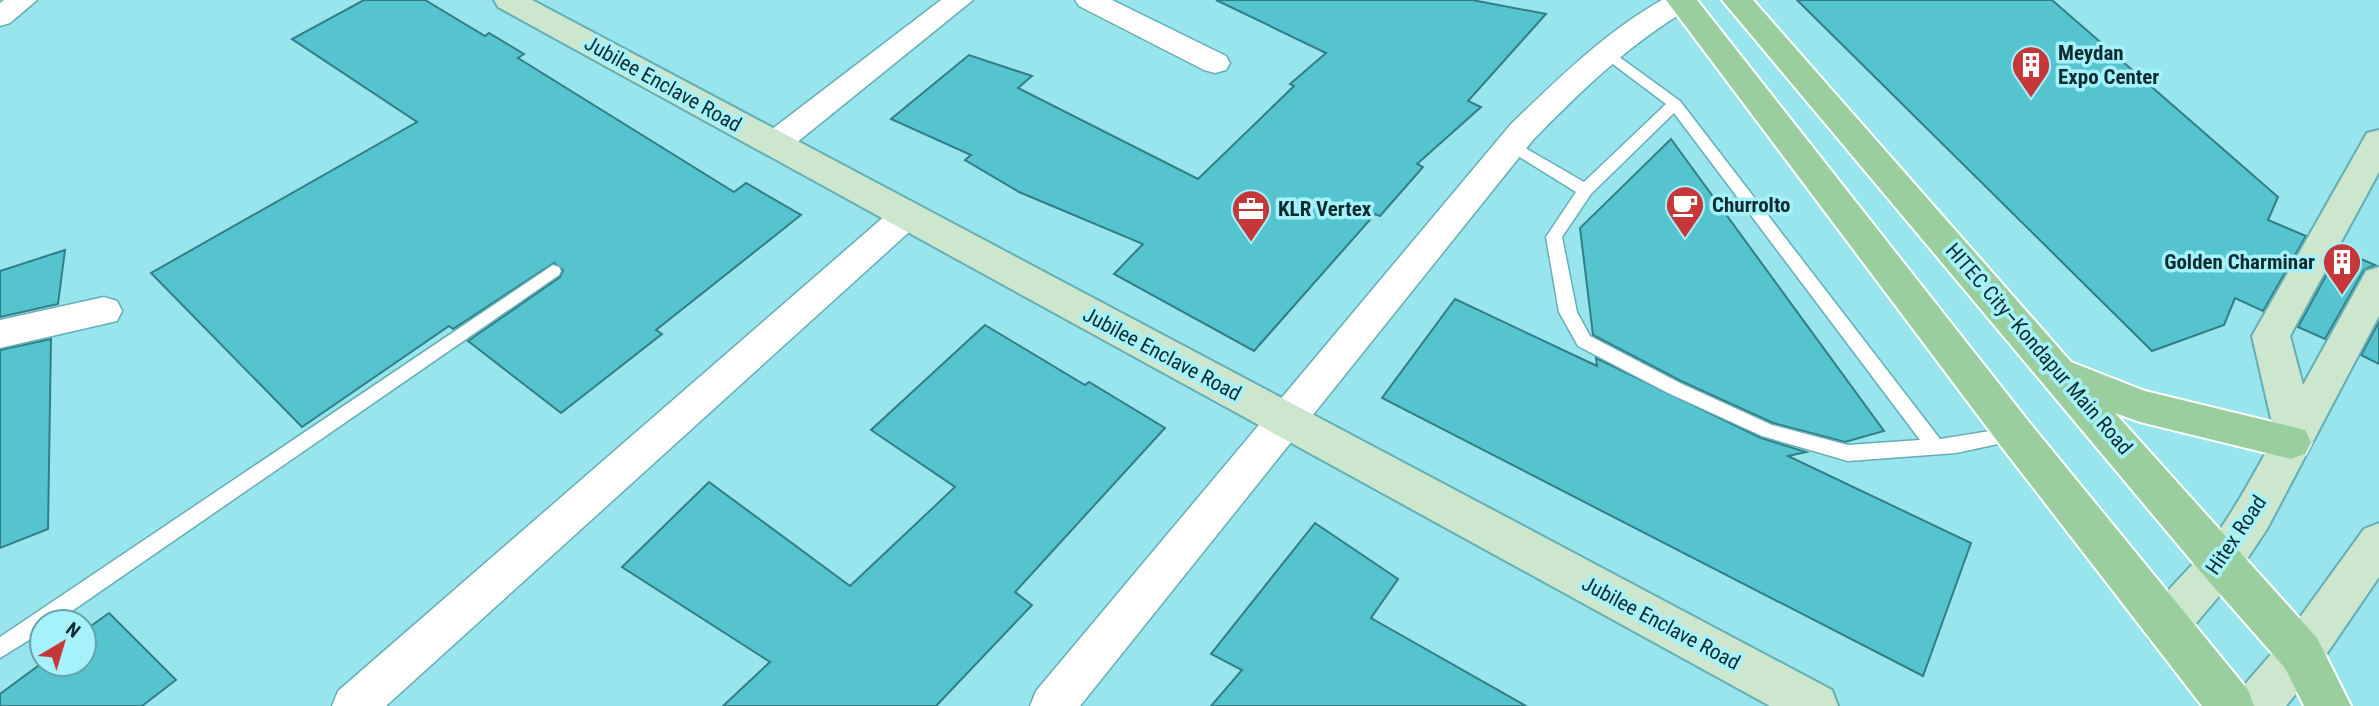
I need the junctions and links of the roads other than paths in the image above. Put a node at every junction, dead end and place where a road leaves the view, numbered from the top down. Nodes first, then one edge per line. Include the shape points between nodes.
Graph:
1 (23, 0) edge
2 (959, 0) edge
3 (1089, 0) edge
4 (1682, 0) edge
5 (1737, 0) edge
6 (516, 1) edge
7 (0, 17) edge
8 (1607, 53) junction
9 (1215, 63) dead end
10 (1675, 104) junction
11 (1844, 124) junction
12 (1787, 136) junction
13 (2379, 141) edge
14 (774, 144) junction
15 (1510, 146) junction
16 (1585, 190) junction
17 (906, 216) junction
18 (553, 271) dead end
19 (2379, 281) edge
20 (104, 311) dead end
21 (0, 334) edge
22 (2060, 373) junction
23 (1286, 420) junction
24 (2015, 434) junction
25 (2293, 439) junction
26 (1935, 446) junction
27 (2379, 542) edge
28 (2220, 564) junction
29 (2166, 626) junction
30 (0, 649) edge
31 (2301, 653) junction
32 (354, 706) edge
33 (1052, 706) edge
34 (1815, 706) edge
35 (2231, 706) edge
36 (2257, 706) edge
37 (2328, 706) edge

1 - 7 street
2 - 14 street
3 - 9 street
4 - 8 street via 1651,17
4 - 12 main road
5 - 11 main road, HITEC City–Kondapur Main Road
6 - 14 street, Jubilee Enclave Road
8 - 10 lane
8 - 15 street
10 - 16 lane
10 - 26 lane
11 - 12 main road
11 - 22 main road, HITEC City–Kondapur Main Road
12 - 24 main road
13 - 25 street via 2271,336
14 - 17 street, Jubilee Enclave Road
15 - 16 lane
15 - 23 street
16 - 26 lane via 1554,237 1567,312 1584,341 1768,431 1848,453
17 - 23 street, Jubilee Enclave Road
17 - 32 street
18 - 30 lane
19 - 25 street, Hitex Road
20 - 21 street
22 - 25 main road via 2140,406
22 - 28 main road, HITEC City–Kondapur Main Road
23 - 33 street
23 - 34 street, Jubilee Enclave Road
24 - 26 lane
24 - 29 main road
25 - 28 street, Hitex Road
27 - 31 street
28 - 29 street, Hitex Road
28 - 31 main road, HITEC City–Kondapur Main Road
29 - 35 main road
31 - 36 street
31 - 37 main road, HITEC City–Kondapur Main Road

